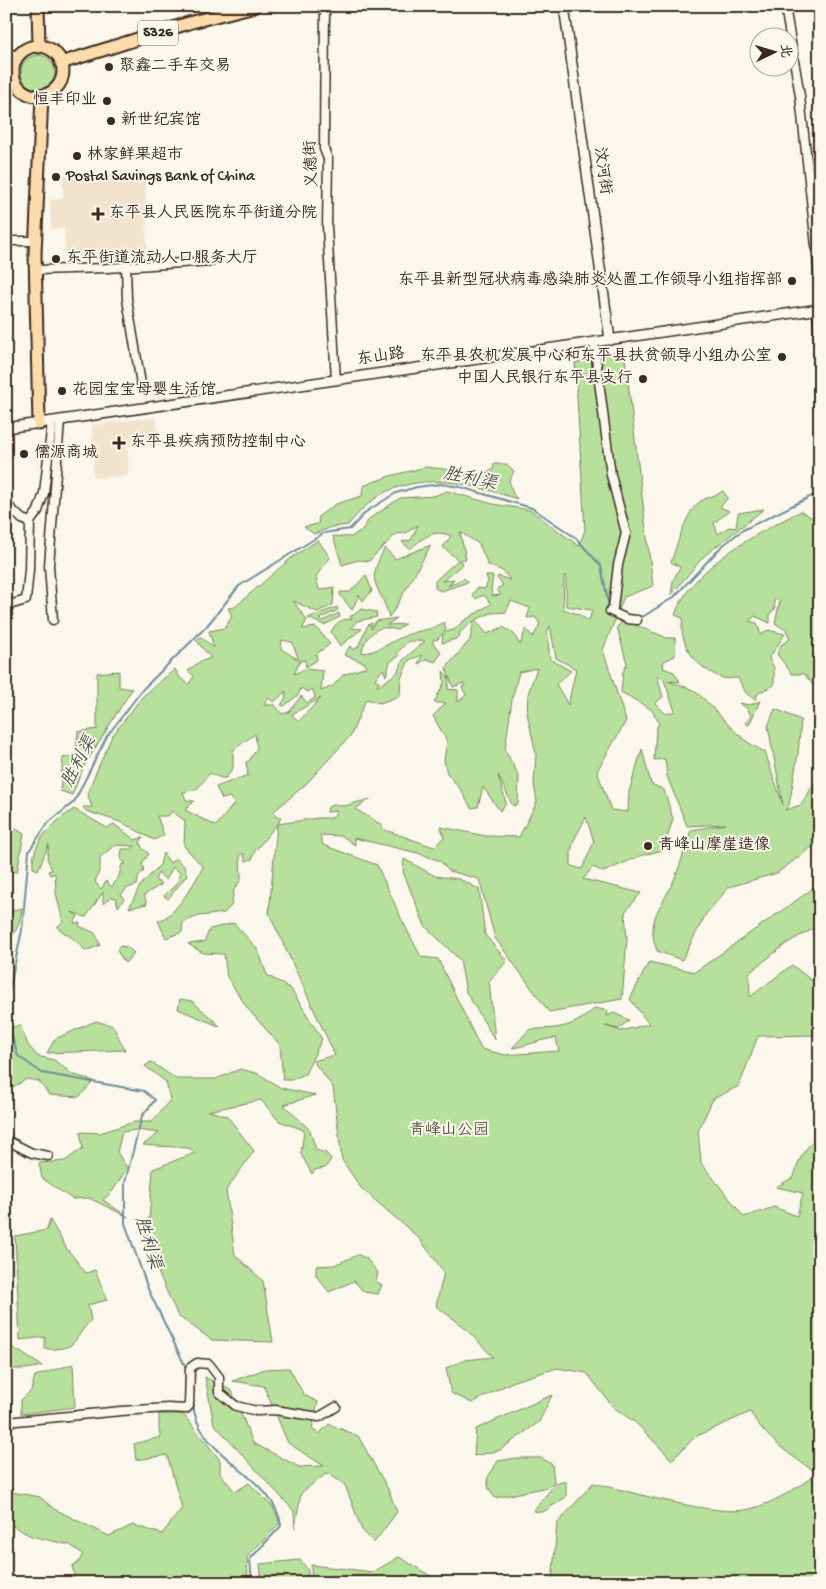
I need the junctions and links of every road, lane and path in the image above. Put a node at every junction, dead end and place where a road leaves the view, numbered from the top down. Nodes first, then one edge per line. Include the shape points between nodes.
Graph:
1 (38, 6) edge
2 (255, 6) edge
3 (325, 6) edge
4 (564, 6) edge
5 (785, 6) edge
6 (39, 47) junction
7 (6, 51) edge
8 (17, 57) junction
9 (61, 63) junction
10 (10, 80) edge
11 (42, 96) junction
12 (6, 241) edge
13 (36, 241) junction
14 (211, 260) dead end
15 (126, 266) junction
16 (36, 270) junction
17 (820, 284) edge
18 (818, 309) edge
19 (610, 340) junction
20 (594, 342) junction
21 (820, 350) edge
22 (336, 380) junction
23 (140, 384) dead end
24 (56, 422) junction
25 (39, 424) junction
26 (6, 428) edge
27 (6, 504) edge
28 (30, 522) junction
29 (6, 606) edge
30 (53, 620) dead end
31 (636, 620) dead end
32 (6, 1140) edge
33 (48, 1156) dead end
34 (336, 1407) dead end
35 (6, 1422) edge

1 - 6 main road
2 - 9 main road, S326
3 - 22 street, 义德街 via 324,149 328,158 327,227
4 - 19 street, 汶河街
5 - 17 street via 800,96
6 - 8 main road via 29,48
6 - 9 main road via 52,51
7 - 8 street
8 - 10 main road
9 - 11 main road via 62,77 58,86
10 - 11 main road via 28,94
11 - 13 main road
12 - 13 street
13 - 16 main road
14 - 15 street
15 - 16 street
15 - 23 street via 127,299
16 - 25 main road
18 - 19 street, 东山路
18 - 21 street
19 - 20 street, 东山路
20 - 22 street, 东山路
20 - 31 street via 611,475 626,533 610,611
22 - 24 street, 东山路
24 - 25 street, 东山路
24 - 28 street via 44,492 38,511
24 - 30 street via 49,566
25 - 26 street, 东山路
27 - 28 street
28 - 29 street via 26,600
32 - 33 street via 32,1153
34 - 35 street via 324,1416 314,1417 236,1406 219,1392 219,1377 209,1364 197,1362 189,1374 189,1406 186,1409 121,1411

